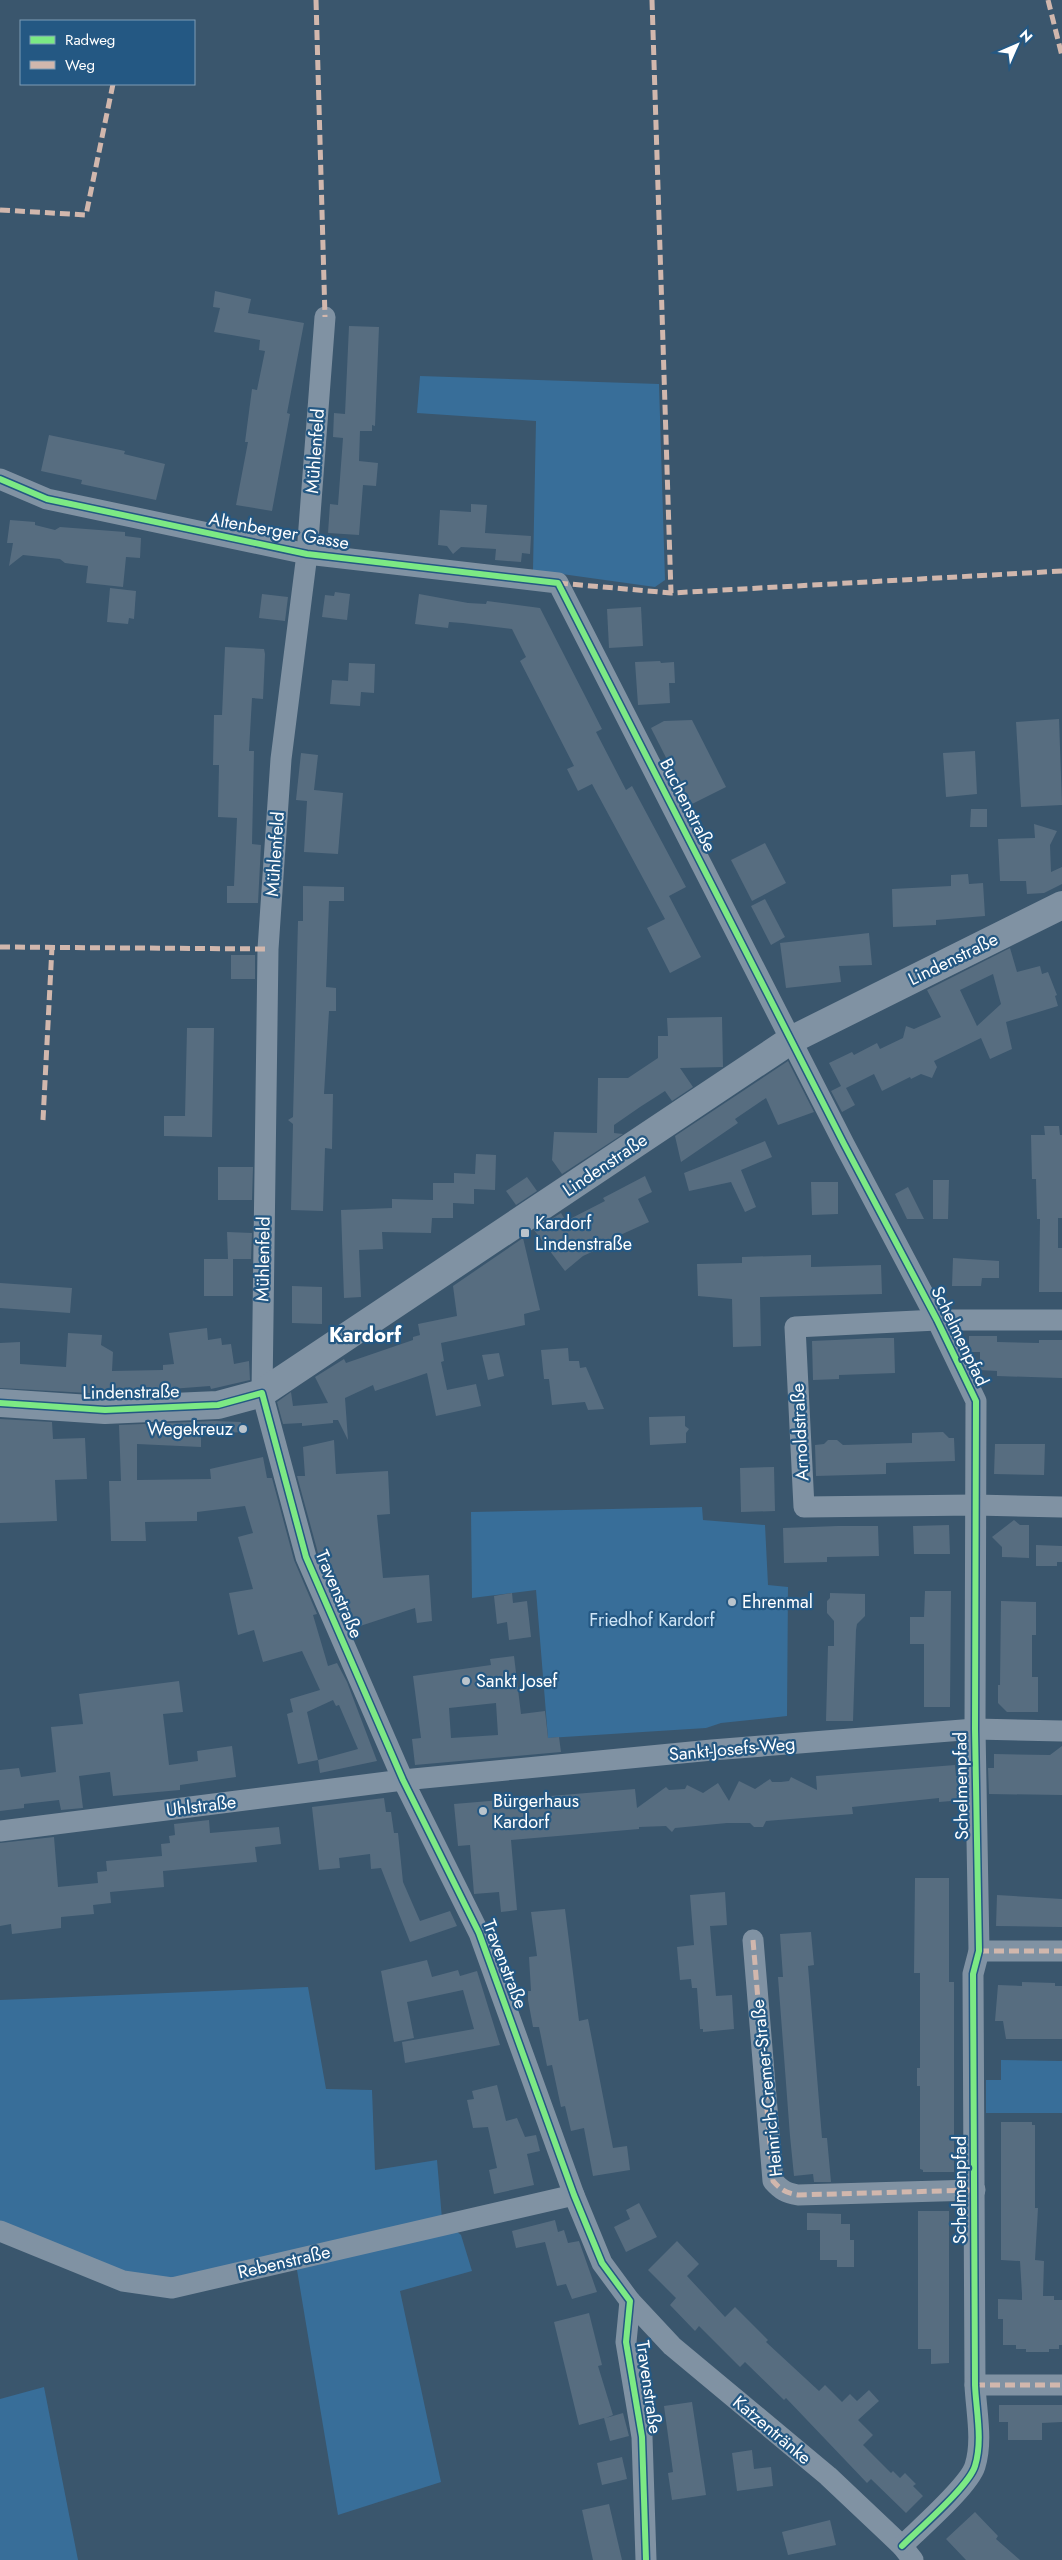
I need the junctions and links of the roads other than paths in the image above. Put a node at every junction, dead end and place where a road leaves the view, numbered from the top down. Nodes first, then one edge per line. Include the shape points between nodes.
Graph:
1 (325, 318) dead end
2 (0, 479) edge
3 (307, 554) junction
4 (558, 583) joint
5 (1062, 905) edge
6 (791, 1040) junction
7 (937, 1320) junction
8 (1062, 1320) edge
9 (262, 1393) junction
10 (0, 1403) edge
11 (975, 1505) junction
12 (1062, 1507) edge
13 (975, 1729) junction
14 (1062, 1732) edge
15 (403, 1780) junction
16 (0, 1831) edge
17 (753, 1940) dead end
18 (979, 1951) junction
19 (1062, 1951) edge
20 (975, 2190) junction
21 (574, 2195) junction
22 (0, 2231) edge
23 (630, 2301) junction
24 (974, 2385) junction
25 (1062, 2385) edge
26 (908, 2553) edge
27 (646, 2560) edge

1 - 3 street, Mühlenfeld
2 - 3 street, Altenberger Gasse via 47,499
3 - 4 street, Altenberger Gasse
3 - 9 street, Mühlenfeld via 281,759 268,949
4 - 6 street, Buchenstraße
5 - 6 street, Lindenstraße
6 - 7 street, Schelmenpfad
6 - 9 street, Lindenstraße
7 - 8 street
7 - 11 street, Schelmenpfad via 976,1401
7 - 11 street, Arnoldstraße via 795,1328 804,1507
9 - 10 street, Lindenstraße via 218,1405 105,1410
9 - 15 street, Travenstraße via 306,1557
11 - 12 street
11 - 13 street, Schelmenpfad
13 - 14 street, Sankt-Josefs-Weg
13 - 15 street, Sankt-Josefs-Weg
13 - 18 street, Schelmenpfad
15 - 16 street, Uhlstraße
15 - 21 street, Travenstraße via 479,1933
17 - 20 street, Heinrich-Cremer-Straße via 773,2181 779,2188 798,2195
18 - 19 street
18 - 20 street, Schelmenpfad via 973,1974
20 - 24 street, Schelmenpfad
21 - 22 street, Rebenstraße via 172,2288 123,2281
21 - 23 street, Travenstraße via 602,2263
23 - 26 street, Katzentränke via 672,2346 828,2476
23 - 27 street, Travenstraße via 626,2342 642,2437
24 - 25 street
24 - 26 street, Schelmenpfad via 978,2447 975,2468

